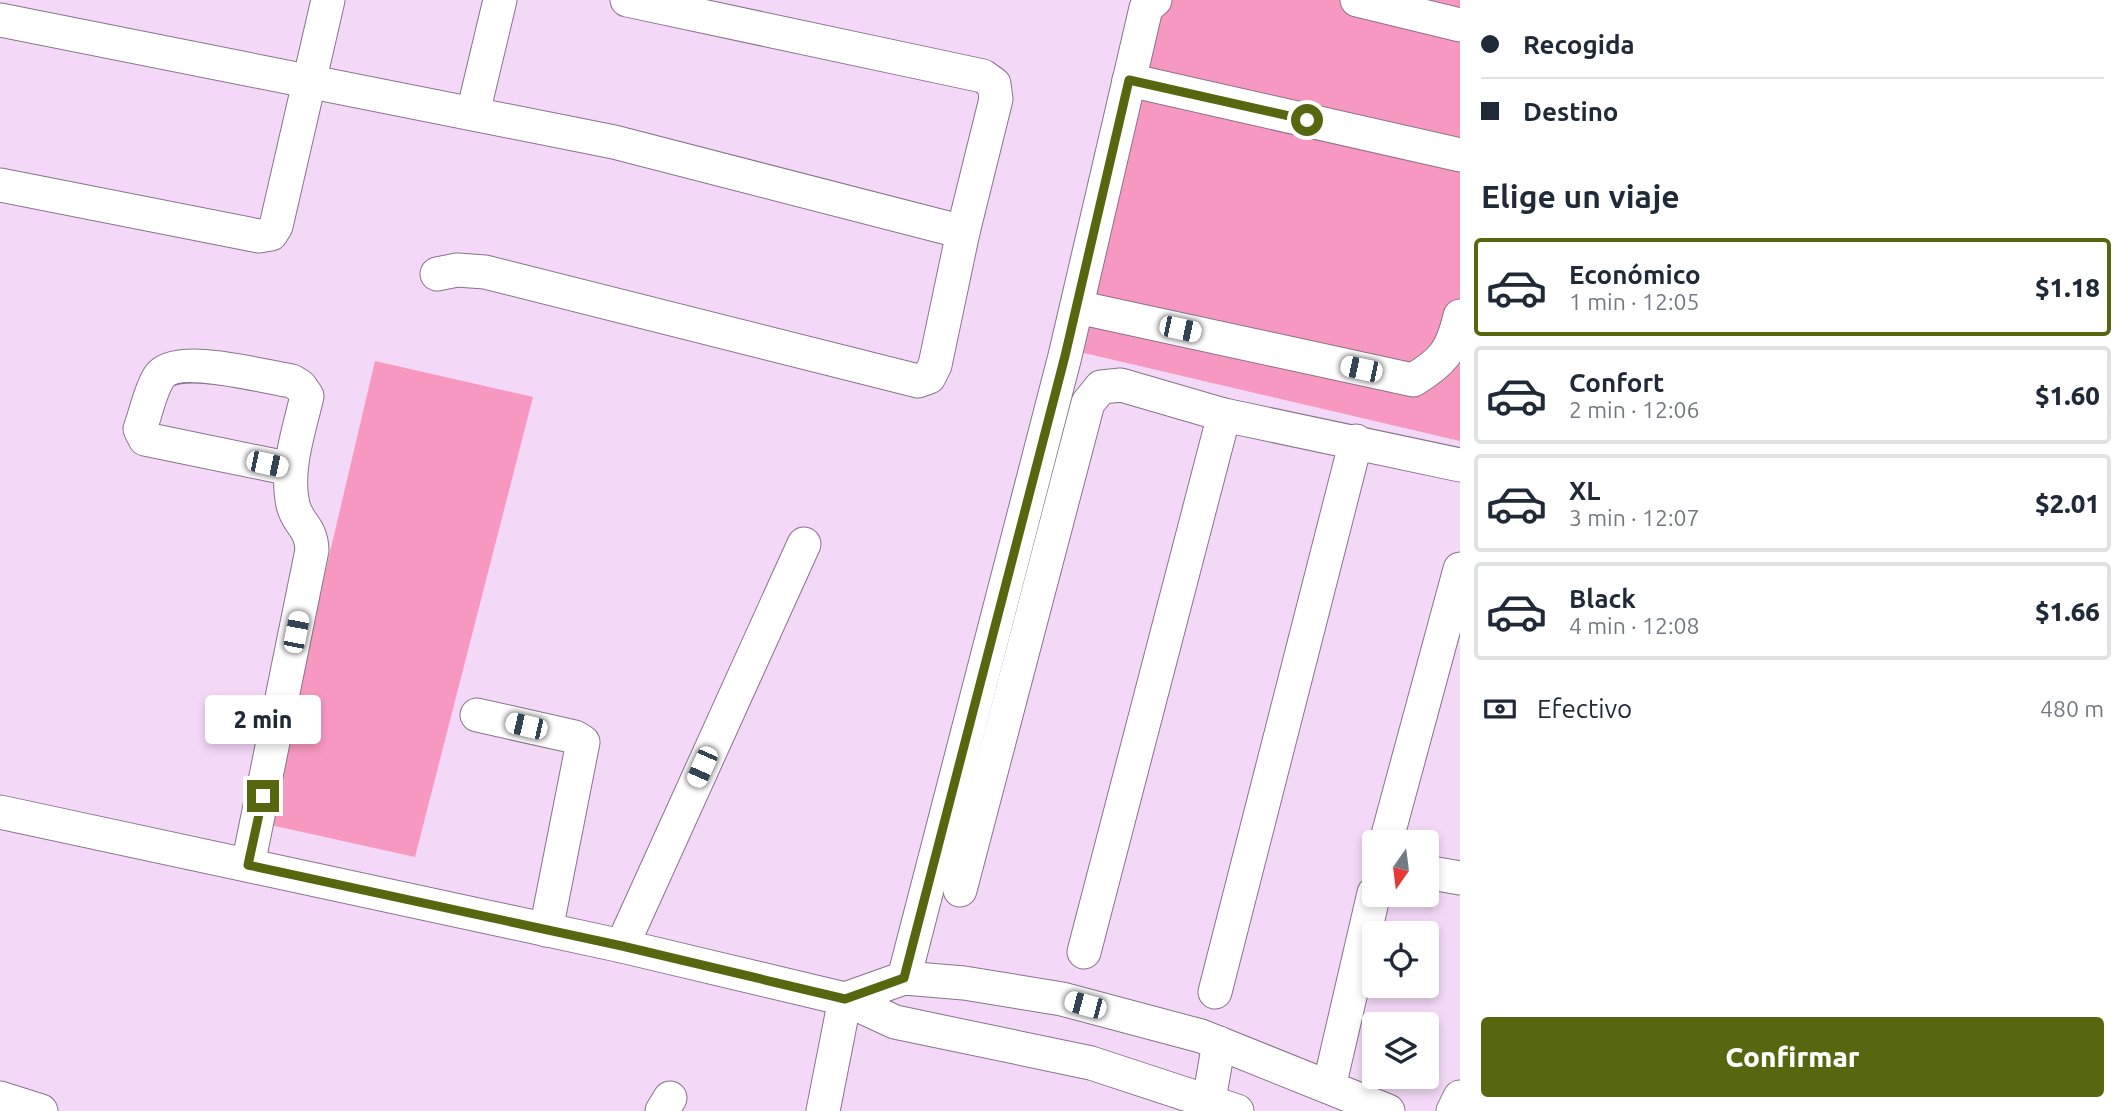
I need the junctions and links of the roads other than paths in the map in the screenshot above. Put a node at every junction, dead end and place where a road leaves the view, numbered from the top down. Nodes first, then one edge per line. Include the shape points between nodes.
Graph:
1 (328, 0) edge
2 (500, 0) edge
3 (627, 0) edge
4 (1156, 0) edge
5 (1357, 0) edge
6 (0, 20) edge
7 (1460, 25) edge
8 (308, 80) junction
9 (1129, 80) junction
10 (473, 113) junction
11 (1460, 155) edge
12 (0, 185) edge
13 (963, 232) junction
14 (436, 274) dead end
15 (1076, 307) junction
16 (1460, 316) edge
17 (1224, 415) junction
18 (1356, 441) junction
19 (1460, 465) edge
20 (291, 469) junction
21 (804, 544) dead end
22 (1460, 569) edge
23 (477, 715) dead end
24 (0, 813) edge
25 (1390, 830) edge
26 (248, 865) junction
27 (1439, 874) edge
28 (1460, 878) edge
29 (960, 890) dead end
30 (1371, 907) edge
31 (546, 930) junction
32 (622, 946) junction
33 (1084, 952) dead end
34 (904, 978) junction
35 (1215, 992) dead end
36 (845, 999) junction
37 (1219, 1043) junction
38 (1329, 1087) junction
39 (0, 1097) edge
40 (1460, 1097) edge
41 (1217, 1108) edge
42 (41, 1111) edge
43 (823, 1111) edge
44 (1388, 1111) edge
45 (1453, 1111) edge

1 - 8 street
2 - 10 street
3 - 13 street via 983,76 994,84 996,99
4 - 9 street via 1146,8
5 - 7 street
6 - 8 street
8 - 10 street
8 - 12 street via 271,234 259,236
9 - 11 street
9 - 15 street
10 - 13 street via 614,142
13 - 14 street via 935,365 929,377 918,381 485,272
15 - 16 street via 1413,380 1438,365 1455,340
15 - 34 street
17 - 18 street
17 - 29 street via 1121,385 1101,387 1088,403
17 - 33 street
18 - 19 street
18 - 35 street
20 - 20 street via 307,396 300,386 187,364 169,368 159,377 140,429 145,439
20 - 26 street via 295,512 311,534 312,550
21 - 32 street
22 - 25 street
23 - 31 street via 583,742
24 - 26 street
26 - 31 street
27 - 28 street
30 - 38 street
31 - 32 street
32 - 36 street
34 - 36 street
34 - 37 street via 1062,999
36 - 41 street via 895,1022 1091,1063
36 - 43 street
37 - 38 street
37 - 41 street
38 - 44 street
39 - 42 street
40 - 45 street

